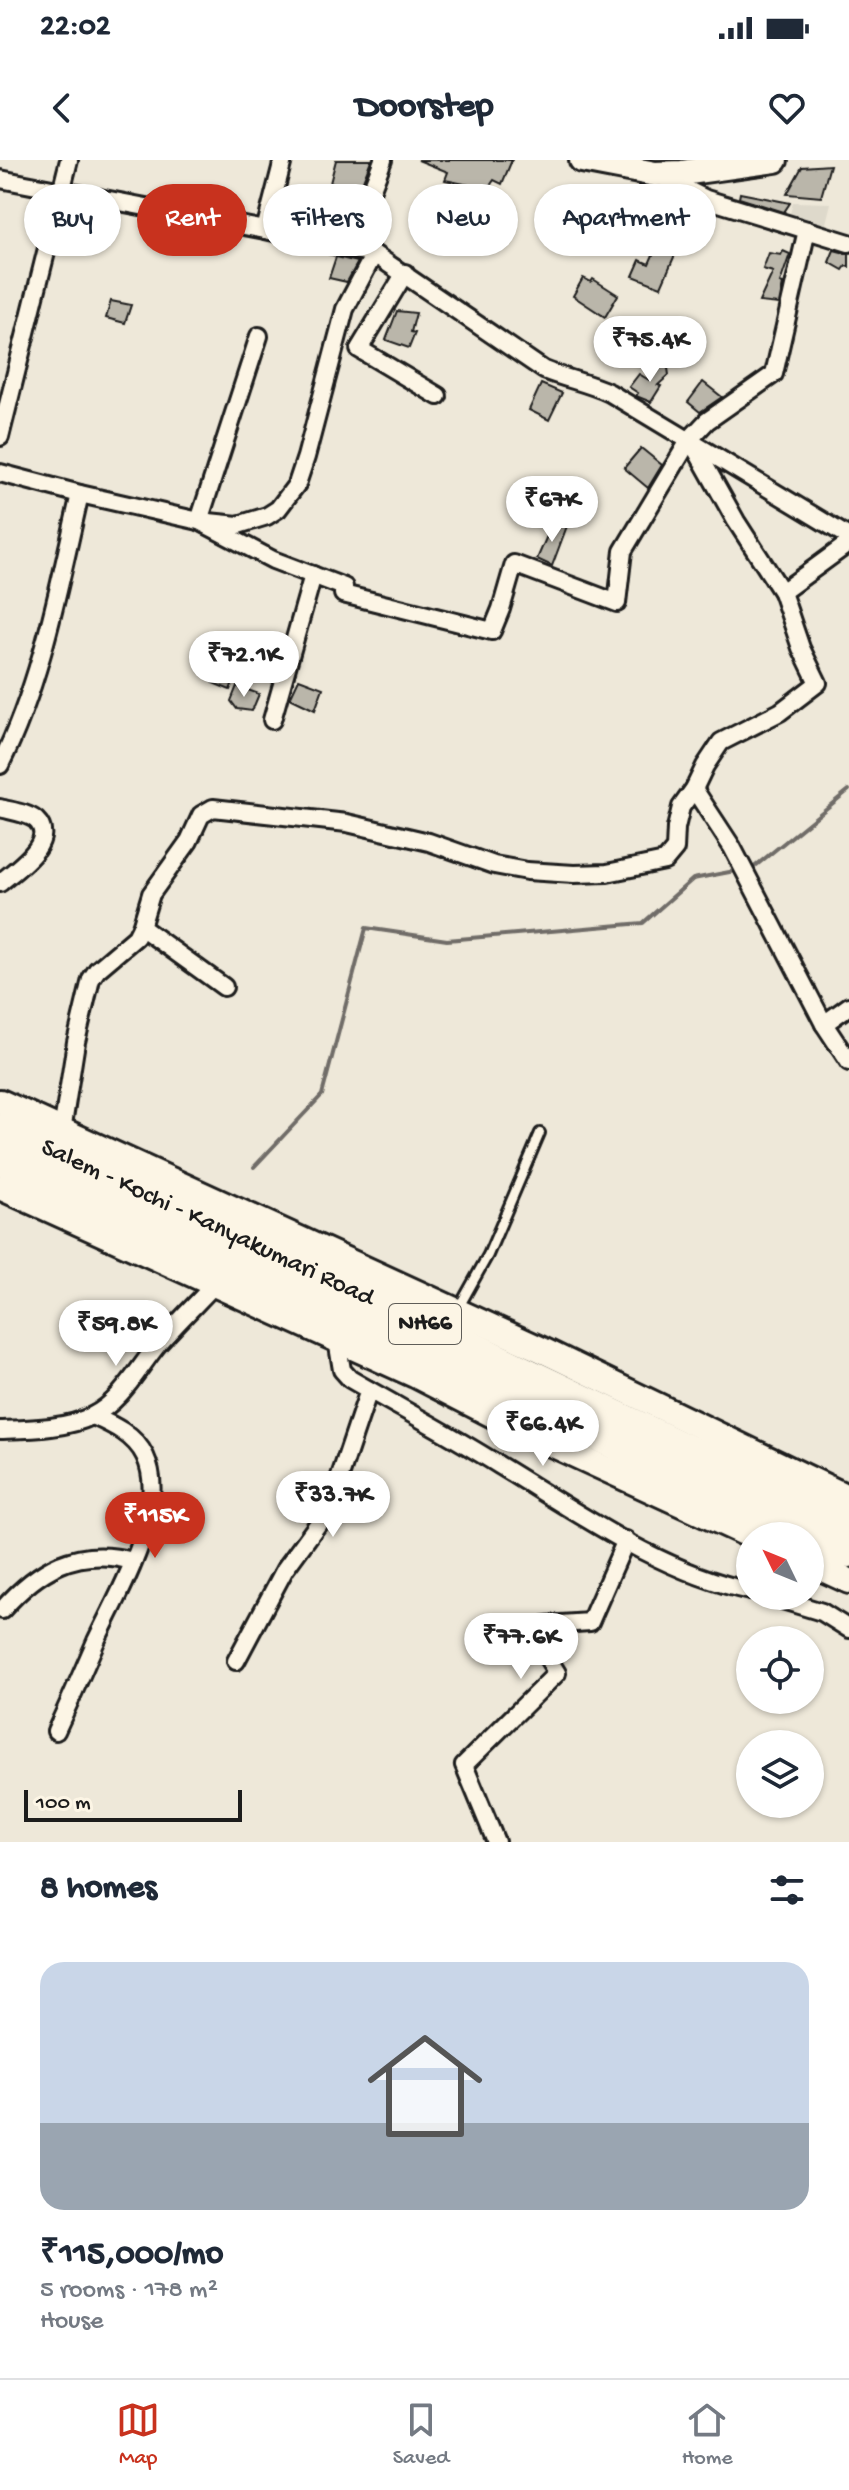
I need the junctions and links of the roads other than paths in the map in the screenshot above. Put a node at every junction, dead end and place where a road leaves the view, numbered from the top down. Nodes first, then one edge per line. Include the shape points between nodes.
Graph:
1 (69, 160) edge
2 (283, 160) edge
3 (383, 160) edge
4 (582, 160) edge
5 (772, 160) edge
6 (655, 174) junction
7 (0, 179) edge
8 (25, 184) edge
9 (63, 184) edge
10 (277, 184) edge
11 (374, 184) edge
12 (121, 202) edge
13 (263, 230) edge
14 (807, 230) junction
15 (849, 243) edge
16 (45, 256) edge
17 (373, 256) edge
18 (377, 256) edge
19 (405, 273) junction
20 (259, 336) dead end
21 (438, 396) dead end
22 (0, 437) edge
23 (690, 439) junction
24 (0, 473) edge
25 (80, 494) junction
26 (199, 521) junction
27 (849, 537) edge
28 (849, 543) edge
29 (313, 575) junction
30 (782, 592) junction
31 (272, 720) dead end
32 (0, 765) edge
33 (694, 789) junction
34 (0, 808) edge
35 (0, 883) edge
36 (141, 927) junction
37 (224, 987) dead end
38 (849, 1006) edge
39 (824, 1024) junction
40 (849, 1062) edge
41 (0, 1102) edge
42 (0, 1129) edge
43 (62, 1131) junction
44 (540, 1133) dead end
45 (0, 1159) edge
46 (0, 1187) edge
47 (215, 1284) junction
48 (457, 1311) junction
49 (337, 1340) junction
50 (369, 1390) junction
51 (93, 1416) junction
52 (0, 1430) edge
53 (849, 1498) edge
54 (849, 1523) edge
55 (736, 1529) edge
56 (626, 1540) junction
57 (849, 1552) edge
58 (133, 1561) junction
59 (824, 1569) edge
60 (849, 1581) edge
61 (736, 1588) edge
62 (2, 1610) edge
63 (815, 1610) edge
64 (849, 1629) edge
65 (236, 1661) dead end
66 (56, 1731) dead end
67 (496, 1842) edge

1 - 9 street
2 - 10 street
3 - 11 street
4 - 6 street
5 - 6 street
6 - 14 street via 706,199
7 - 8 street
12 - 13 street
14 - 15 street
14 - 23 street via 774,374
16 - 22 street
17 - 26 street via 345,309 306,457 288,498 254,522
18 - 19 street
19 - 21 street via 359,349
19 - 23 street via 544,370 610,393
20 - 26 street
23 - 27 street
23 - 29 street via 623,551 617,603 514,564 492,631 343,594 344,587
23 - 30 street
24 - 25 street
25 - 26 street
25 - 32 street via 38,665
26 - 29 street
28 - 30 street
29 - 31 street
30 - 33 street via 818,683 780,712 721,742
33 - 36 street via 681,807 675,849 665,861 607,873 527,871 347,823 213,808 201,815 151,894
33 - 39 street via 732,847
34 - 35 street via 29,816 41,827 41,835 38,850
36 - 37 street
36 - 43 street via 97,970 87,989
38 - 39 street
39 - 40 street
41 - 43 street
42 - 54 highway, Salem - Kochi - Kanyakumari Road / NH66
43 - 48 street
44 - 48 lane via 488,1255
45 - 57 highway, Salem - Kochi - Kanyakumari Road / NH66
46 - 47 street
47 - 49 street
47 - 51 street via 157,1345 125,1389
48 - 53 street
49 - 50 street via 342,1370
49 - 55 street
50 - 56 street
50 - 65 street via 329,1509 285,1569
51 - 52 street
51 - 58 street via 132,1438 150,1470 145,1529
56 - 61 street via 690,1574
56 - 67 street via 590,1622 546,1625 536,1639 557,1673 464,1765
58 - 62 street via 103,1556 67,1560 19,1591
58 - 66 street
59 - 60 street
63 - 64 street

